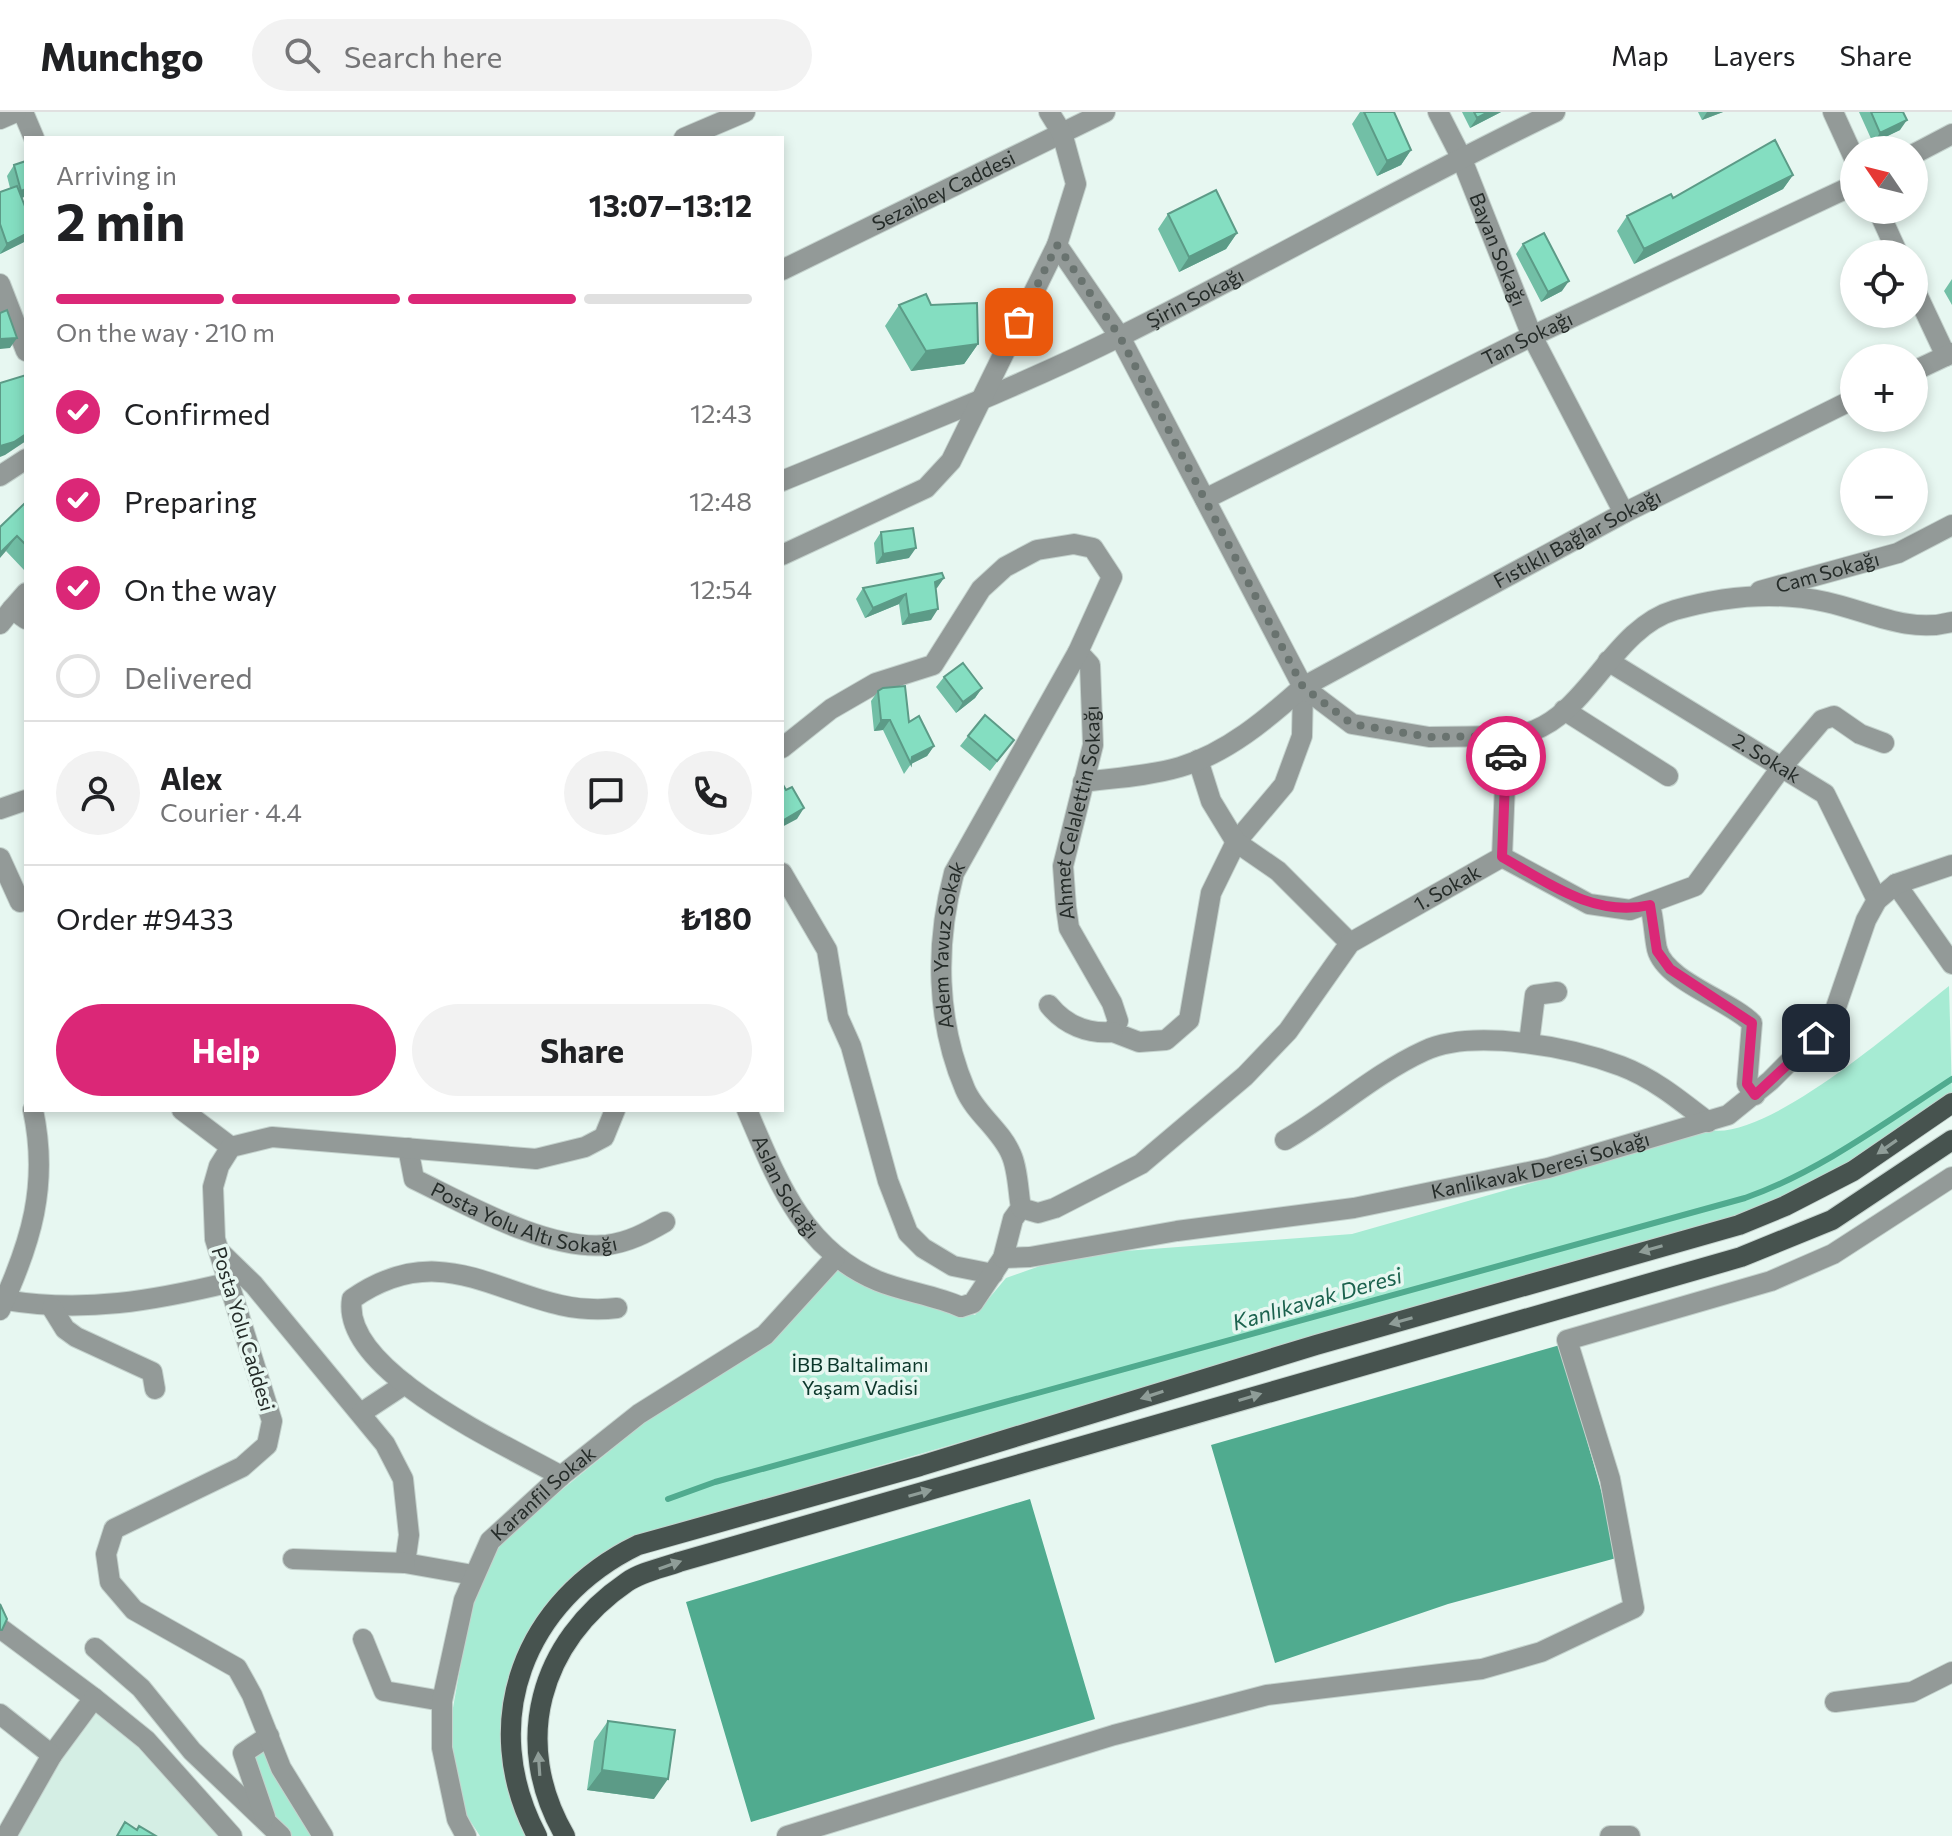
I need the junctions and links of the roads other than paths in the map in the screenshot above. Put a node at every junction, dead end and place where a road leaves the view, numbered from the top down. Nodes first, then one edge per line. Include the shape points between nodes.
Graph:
1 (16, 112) edge
2 (23, 112) edge
3 (745, 112) edge
4 (1049, 112) edge
5 (1105, 112) edge
6 (1438, 112) edge
7 (1555, 112) edge
8 (1833, 112) edge
9 (0, 119) edge
10 (1062, 133) junction
11 (1952, 134) edge
12 (33, 136) edge
13 (689, 136) edge
14 (1844, 136) edge
15 (1928, 147) edge
16 (1461, 157) junction
17 (1840, 192) edge
18 (1057, 245) junction
19 (784, 269) edge
20 (0, 284) edge
21 (1928, 314) edge
22 (1532, 336) junction
23 (1120, 337) junction
24 (24, 346) edge
25 (1949, 354) edge
26 (1928, 364) edge
27 (980, 398) junction
28 (1840, 406) edge
29 (24, 460) edge
30 (0, 476) edge
31 (784, 480) edge
32 (1205, 499) junction
33 (1624, 513) junction
34 (1952, 525) edge
35 (784, 554) edge
36 (1747, 595) junction
37 (24, 597) edge
38 (13, 617) edge
39 (1952, 622) edge
40 (1078, 652) junction
41 (1608, 661) junction
42 (1303, 687) junction
43 (1564, 710) junction
44 (1507, 736) junction
45 (1884, 743) dead end
46 (784, 746) edge
47 (1198, 760) junction
48 (1781, 768) junction
49 (1668, 776) dead end
50 (1083, 782) junction
51 (24, 801) edge
52 (0, 809) edge
53 (1236, 842) junction
54 (1502, 857) junction
55 (0, 858) edge
56 (1952, 865) edge
57 (784, 876) edge
58 (1896, 884) junction
59 (1877, 900) junction
60 (20, 902) dead end
61 (1650, 905) junction
62 (1350, 943) junction
63 (1952, 964) edge
64 (1557, 992) dead end
65 (1049, 1005) dead end
66 (1113, 1032) junction
67 (1529, 1043) junction
68 (1755, 1095) junction
69 (1952, 1103) edge
70 (33, 1112) edge
71 (185, 1112) edge
72 (614, 1112) edge
73 (748, 1112) edge
74 (1708, 1122) junction
75 (1285, 1140) dead end
76 (1952, 1140) edge
77 (231, 1147) junction
78 (408, 1148) junction
79 (1952, 1177) edge
80 (1021, 1208) junction
81 (665, 1222) dead end
82 (219, 1251) junction
83 (835, 1258) junction
84 (998, 1266) junction
85 (231, 1282) junction
86 (4, 1292) edge
87 (52, 1308) junction
88 (617, 1308) dead end
89 (405, 1384) junction
90 (155, 1389) dead end
91 (361, 1413) junction
92 (561, 1476) junction
93 (293, 1559) dead end
94 (405, 1563) junction
95 (473, 1575) junction
96 (0, 1628) edge
97 (363, 1639) dead end
98 (95, 1648) dead end
99 (1952, 1672) edge
100 (141, 1688) junction
101 (94, 1698) junction
102 (442, 1701) junction
103 (1835, 1702) dead end
104 (0, 1714) edge
105 (269, 1736) junction
106 (146, 1740) junction
107 (52, 1755) junction
108 (272, 1831) edge
109 (6, 1836) edge
110 (232, 1836) edge
111 (323, 1836) edge
112 (466, 1836) edge
113 (537, 1836) edge
114 (565, 1836) edge
115 (787, 1836) edge

1 - 9 street
2 - 12 street
3 - 13 street
4 - 10 street
5 - 10 street, Sezaibey Caddesi
6 - 16 street, Bayan Sokağı
7 - 16 street, Şirin Sokağı
8 - 14 street
10 - 18 street via 1076,184
10 - 19 street, Sezaibey Caddesi
11 - 15 street
16 - 22 street, Bayan Sokağı
16 - 23 street, Şirin Sokağı
17 - 22 street, Tan Sokağı
18 - 23 street
18 - 27 street
20 - 24 street
21 - 25 street
22 - 32 street, Tan Sokağı
22 - 33 street, Bayan Sokağı
23 - 27 street, Şirin Sokağı
23 - 32 street
25 - 26 street
27 - 31 street, Şirin Sokağı
27 - 35 street via 951,461 926,488
28 - 33 street, Fıstıklı Bağlar Sokağı
29 - 30 street
32 - 42 street
33 - 42 street, Fıstıklı Bağlar Sokağı
34 - 36 street, Cam Sokağı via 1898,553
36 - 39 street via 1826,602 1894,623
36 - 41 street via 1673,610 1648,622
37 - 38 street
40 - 46 street, Adem Yavuz Sokak via 1112,577 1093,548 1074,544 1037,550 1005,567 981,589 933,665 876,683 831,709
40 - 50 street, Ahmet Celalettin Sokağı via 1090,665 1093,703 1093,745
40 - 80 street, Adem Yavuz Sokak via 954,873 940,946 942,997 966,1092 1012,1155
41 - 43 street
41 - 48 street, 2. Sokak
42 - 44 street via 1352,724 1429,737
42 - 47 street, Fıstıklı Bağlar Sokağı via 1266,719
42 - 53 street via 1302,736 1284,785
43 - 44 street via 1523,736
43 - 49 street
44 - 54 street
45 - 48 street, 1. Sokak via 1834,716 1822,720
47 - 50 street, Fıstıklı Bağlar Sokağı
47 - 53 street via 1211,801
48 - 59 street, 2. Sokak via 1825,794
48 - 61 street, 1. Sokak via 1695,886
50 - 66 street, Ahmet Celalettin Sokağı via 1063,866 1066,907 1069,928 1112,1003 1118,1021
51 - 52 street
53 - 62 street via 1278,871
53 - 66 street via 1211,893 1189,1020 1166,1040 1139,1042
54 - 61 street, 1. Sokak via 1589,904 1630,910
54 - 62 street, 1. Sokak
55 - 60 street
56 - 58 street, Kanlikavak Deresi Sokağı
57 - 84 street via 827,950 838,1017 908,1233 953,1266
58 - 59 street, Kanlikavak Deresi Sokağı
58 - 63 street
59 - 68 street, Kanlikavak Deresi Sokağı via 1832,1019
61 - 68 street via 1657,951 1670,969 1752,1023 1747,1084
62 - 80 street, 1. Sokak via 1288,1031 1173,1139 1141,1164 1055,1208 1038,1213
64 - 67 street via 1535,995
65 - 66 street via 1074,1026 1098,1034
67 - 74 street via 1622,1066 1668,1091
67 - 75 street via 1481,1041 1426,1050
68 - 74 street, Kanlikavak Deresi Sokağı
69 -> 113 main road via 1853,1171 1739,1225 686,1530 612,1557 552,1611 518,1675 509,1745 522,1805
70 - 86 street via 40,1167 34,1220
71 - 77 street
72 - 78 street via 604,1137 536,1159
73 - 83 street, Aslan Sokağı via 792,1206
74 - 84 street, Kanlikavak Deresi Sokağı via 1548,1168 1354,1208 1177,1231
114 -> 76 main road via 544,1796 540,1775 543,1690 574,1627 629,1580 1741,1257 1832,1220
77 - 78 street via 272,1137
77 - 82 street, Posta Yolu Caddesi via 213,1187
78 - 81 street, Posta Yolu Altı Sokağı via 414,1179 551,1240 606,1245 638,1238
79 - 115 street via 1833,1254 1771,1281 1567,1340 1610,1479 1634,1608 1541,1652 1482,1669 1267,1695 1114,1735
80 - 84 street
82 - 85 street, Posta Yolu Caddesi
82 - 91 street
83 - 84 street via 881,1282 961,1307 973,1303
83 - 92 street, Karanfil Sokak via 765,1335 665,1395
85 - 87 street via 114,1305
85 - 105 street, Posta Yolu Caddesi via 272,1421 267,1445 242,1467 114,1529 106,1554 110,1582 134,1610 237,1668
86 - 87 street
87 - 90 street via 76,1337 152,1372
88 - 89 street via 589,1312 430,1269 366,1289 352,1299 357,1338
89 - 91 street
89 - 92 street via 439,1409
91 - 94 street via 403,1479 409,1535
92 - 95 street, Karanfil Sokak via 490,1541
93 - 94 street
94 - 95 street
95 - 102 street, Karanfil Sokak
96 - 101 street
97 - 102 street via 384,1691
98 - 100 street
99 - 103 street via 1912,1692
100 - 106 street
100 - 108 street via 192,1751
101 - 106 street
101 - 107 street
102 - 112 street, Karanfil Sokak via 447,1776
104 - 107 street
105 - 108 street via 243,1753
105 - 111 street, Posta Yolu Caddesi via 281,1768
106 - 110 street
107 - 109 street

